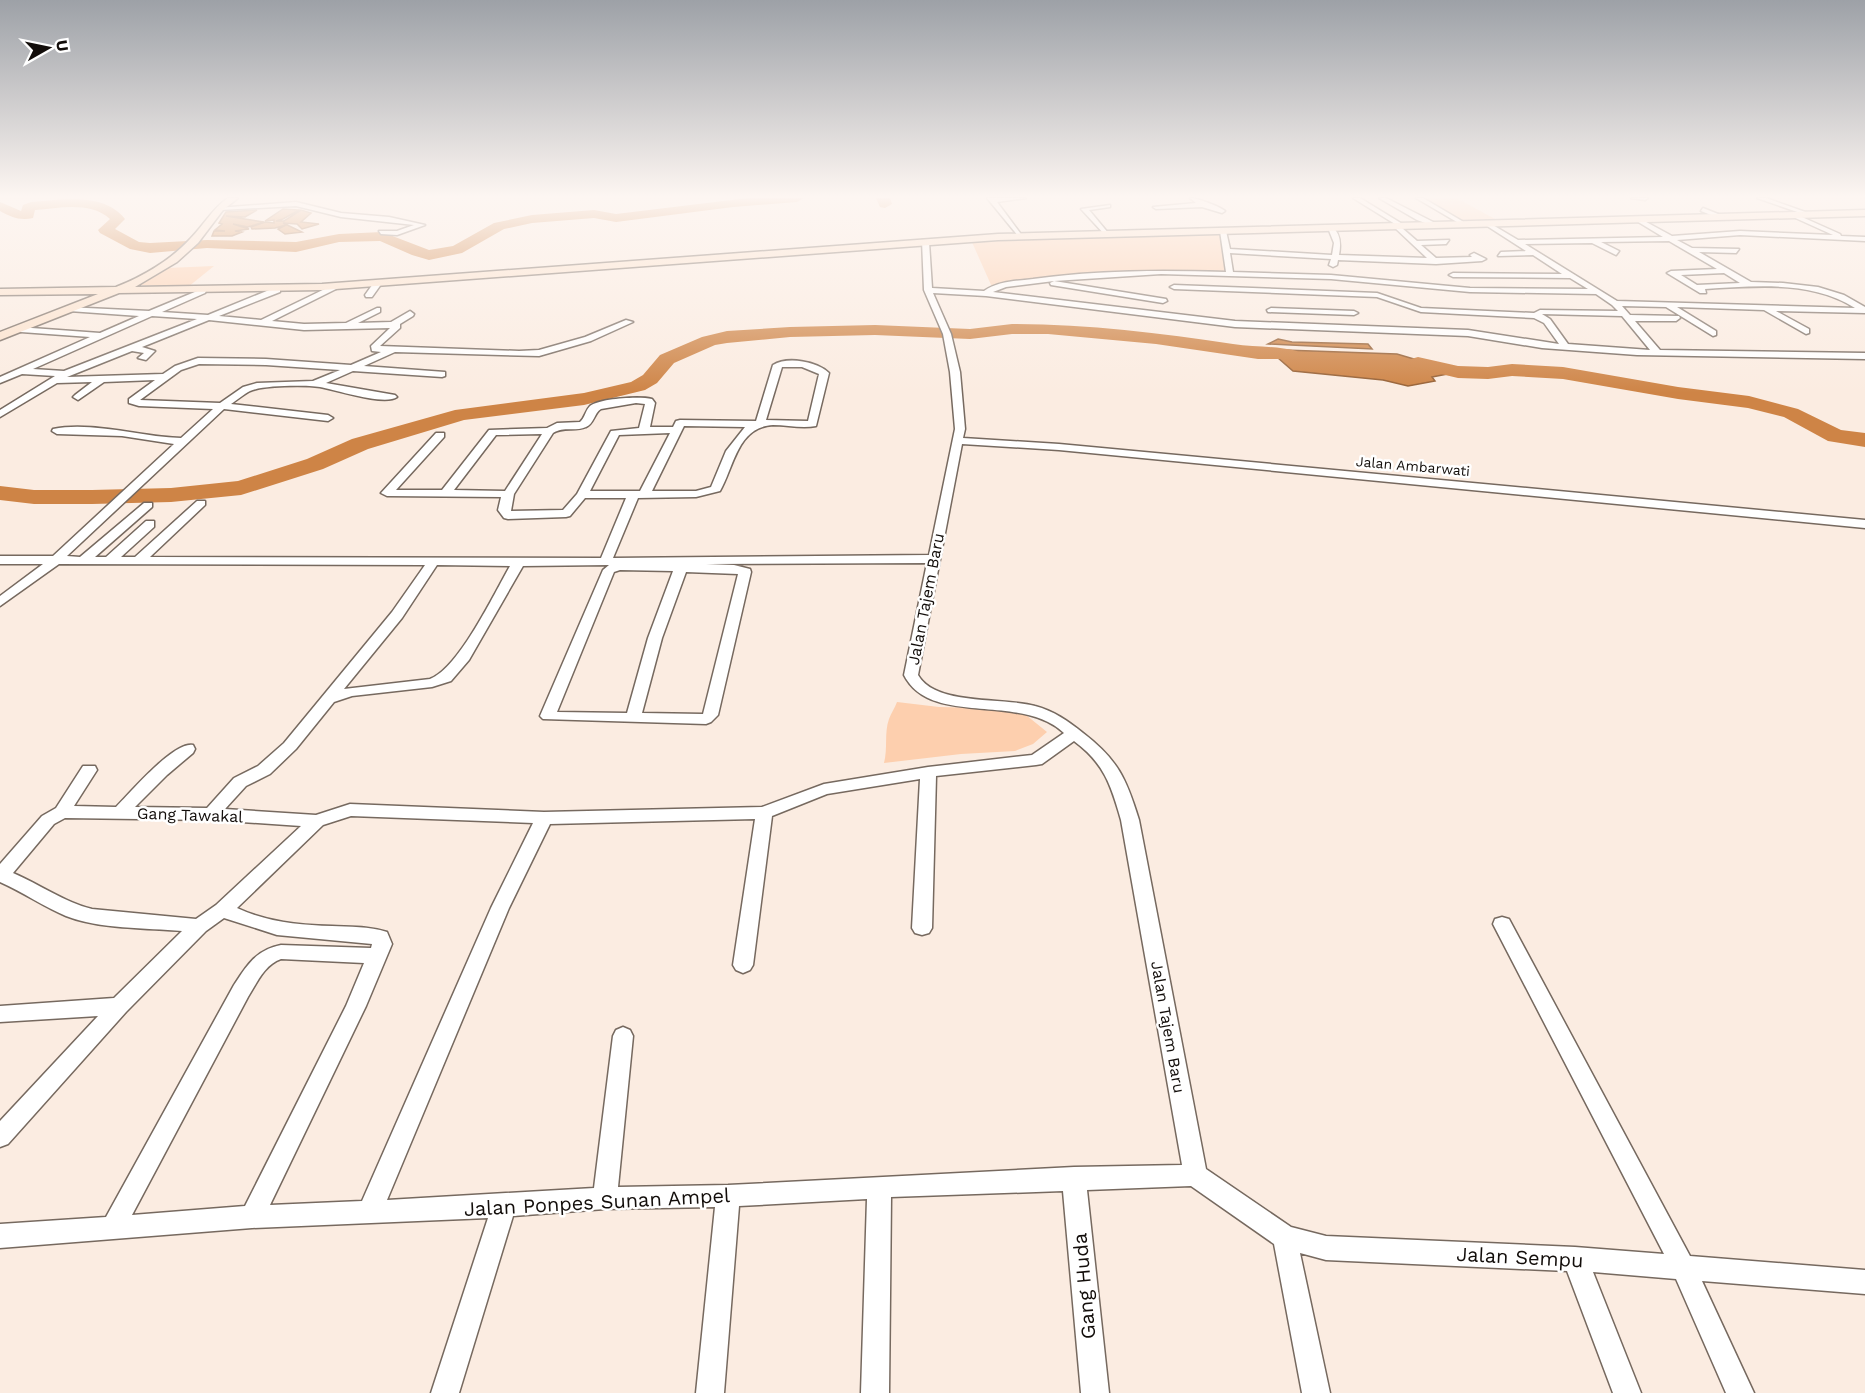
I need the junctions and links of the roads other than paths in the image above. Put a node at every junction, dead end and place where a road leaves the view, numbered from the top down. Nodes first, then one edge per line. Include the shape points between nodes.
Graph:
1 (163, 263) edge
2 (645, 263) edge
3 (926, 263) edge
4 (1229, 263) edge
5 (1334, 263) edge
6 (1375, 263) edge
7 (1437, 263) edge
8 (1551, 263) edge
9 (1711, 263) edge
10 (1333, 268) junction
11 (1345, 268) dead end
12 (1377, 270) dead end
13 (1725, 271) junction
14 (1161, 272) junction
15 (1230, 274) junction
16 (1453, 275) junction
17 (1572, 276) junction
18 (1331, 277) junction
19 (1039, 280) junction
20 (1362, 280) junction
21 (378, 283) junction
22 (1750, 285) junction
23 (335, 286) junction
24 (1174, 287) junction
25 (1695, 287) junction
26 (1447, 288) junction
27 (1267, 289) junction
28 (1460, 289) junction
29 (277, 290) junction
30 (928, 290) junction
31 (113, 291) junction
32 (202, 291) junction
33 (0, 292) edge
34 (1597, 292) junction
35 (986, 294) junction
36 (1361, 294) junction
37 (369, 296) dead end
38 (1162, 301) junction
39 (1850, 302) junction
40 (1865, 302) edge
41 (1615, 303) junction
42 (1456, 305) junction
43 (1667, 305) junction
44 (1731, 308) junction
45 (69, 309) junction
46 (1767, 309) junction
47 (377, 310) dead end
48 (1271, 310) junction
49 (1321, 311) junction
50 (1865, 311) edge
51 (113, 312) junction
52 (1354, 313) dead end
53 (152, 314) junction
54 (410, 314) dead end
55 (1165, 315) junction
56 (1536, 316) junction
57 (1625, 316) junction
58 (207, 317) junction
59 (1676, 318) dead end
60 (630, 322) dead end
61 (261, 323) junction
62 (393, 325) junction
63 (1278, 326) junction
64 (346, 327) junction
65 (1329, 327) junction
66 (21, 329) junction
67 (1806, 331) dead end
68 (65, 332) junction
69 (1468, 333) junction
70 (1713, 333) dead end
71 (102, 335) junction
72 (0, 336) edge
73 (1565, 346) junction
74 (126, 348) junction
75 (393, 350) junction
76 (1658, 352) junction
77 (1865, 356) edge
78 (143, 358) dead end
79 (355, 367) junction
80 (0, 370) edge
81 (17, 371) junction
82 (65, 374) junction
83 (442, 374) dead end
84 (165, 377) junction
85 (0, 380) edge
86 (55, 380) junction
87 (100, 380) junction
88 (315, 384) junction
89 (78, 397) dead end
90 (392, 397) dead end
91 (220, 406) junction
92 (0, 414) edge
93 (328, 418) dead end
94 (760, 424) junction
95 (644, 430) junction
96 (676, 430) junction
97 (57, 431) dead end
98 (549, 431) junction
99 (440, 435) dead end
100 (203, 436) dead end
101 (959, 441) junction
102 (180, 442) junction
103 (446, 493) junction
104 (508, 494) junction
105 (582, 495) junction
106 (638, 495) junction
107 (201, 503) dead end
108 (148, 505) dead end
109 (150, 524) dead end
110 (1865, 524) edge
111 (111, 559) junction
112 (933, 559) junction
113 (0, 560) edge
114 (56, 560) junction
115 (84, 560) junction
116 (139, 560) junction
117 (606, 560) junction
118 (434, 561) junction
119 (519, 562) junction
120 (682, 563) junction
121 (0, 602) edge
122 (327, 699) junction
123 (633, 717) junction
124 (1074, 734) junction
125 (187, 749) dead end
126 (89, 770) dead end
127 (928, 772) junction
128 (62, 812) junction
129 (121, 812) junction
130 (764, 813) junction
131 (211, 814) junction
132 (544, 818) junction
133 (317, 821) junction
134 (1, 875) edge
135 (223, 910) junction
136 (1502, 924) dead end
137 (199, 926) junction
138 (922, 928) dead end
139 (377, 956) junction
140 (743, 964) dead end
141 (119, 1006) junction
142 (0, 1014) edge
143 (622, 1036) dead end
144 (0, 1137) edge
145 (1195, 1175) junction
146 (1074, 1178) junction
147 (879, 1187) junction
148 (728, 1196) junction
149 (605, 1198) junction
150 (504, 1206) junction
151 (369, 1212) junction
152 (252, 1217) junction
153 (113, 1227) junction
154 (0, 1236) edge
155 (1285, 1237) junction
156 (1575, 1259) junction
157 (1683, 1268) junction
158 (1865, 1282) edge
159 (445, 1393) edge
160 (710, 1393) edge
161 (875, 1393) edge
162 (1095, 1393) edge
163 (1316, 1393) edge
164 (1628, 1393) edge
165 (1740, 1393) edge

1 - 31 main road
2 - 21 main road
3 - 30 street, Jalan Tajem Baru
4 - 15 street
5 - 10 street
6 - 12 street
7 - 16 street
8 - 17 street
9 - 13 street
10 - 11 street
10 - 18 street
13 - 22 street
13 - 25 street via 1669,273
14 - 15 street
14 - 19 street
14 - 24 street
15 - 18 street
16 - 17 street
16 - 28 street via 1464,287
17 - 34 street
18 - 20 street
19 - 35 street via 994,288
19 - 38 street
20 - 26 street
20 - 36 street
21 - 23 main road
21 - 37 street
22 - 25 street
22 - 39 street via 1815,289
23 - 29 main road
23 - 61 street
24 - 27 street
24 - 38 street
25 - 44 street
26 - 28 street
26 - 42 street
27 - 36 street
27 - 48 street
28 - 34 street
29 - 32 main road
29 - 58 street
30 - 35 street
30 - 101 street, Jalan Tajem Baru via 946,332 955,372
31 - 32 main road
31 - 33 main road
31 - 45 main road
32 - 53 street
34 - 41 street
35 - 55 street
36 - 42 street via 1388,297 1416,310
38 - 55 street
39 - 40 street
39 - 50 street
41 - 43 street
41 - 57 street
42 - 56 street
42 - 69 street
43 - 44 street
43 - 70 street
44 - 46 street
45 - 51 street
45 - 66 main road
46 - 50 street
46 - 67 street
47 - 64 street
48 - 49 street
48 - 63 street
49 - 52 street
49 - 65 street
51 - 53 street
51 - 68 street
53 - 58 street
53 - 71 street
54 - 62 street
55 - 63 street
56 - 57 street via 1548,312
56 - 73 street via 1547,321
57 - 59 street
57 - 76 street
58 - 61 street
58 - 74 street
60 - 75 street via 539,353
61 - 64 street
62 - 64 street
62 - 75 street via 397,326 374,347
63 - 65 street
65 - 69 street
66 - 68 street
66 - 72 main road
68 - 71 street
69 - 73 street
71 - 81 street
73 - 76 street
74 - 78 street via 151,351
74 - 82 street
75 - 79 street
76 - 77 street
79 - 83 street
79 - 84 street via 200,361 188,363
79 - 88 street
80 - 81 street
81 - 82 street
81 - 85 street
82 - 86 street
84 - 87 street
84 - 91 street via 132,402
86 - 87 street
86 - 92 street
87 - 89 street
88 - 90 street
88 - 91 street via 255,386
91 - 93 street
91 - 102 street
94 - 94 street via 812,424 824,373 790,364 776,366
94 - 96 street via 680,423
94 - 106 street via 738,440 714,490 701,494
95 - 96 street
95 - 98 street via 650,403 646,400 598,406 586,424 554,426
95 - 105 street via 615,433
96 - 106 street
97 - 102 street via 122,433
98 - 103 street via 493,432
98 - 104 street
99 - 103 street via 387,493
100 - 102 street
101 - 110 street, Jalan Ambarwati via 1076,448
101 - 112 street, Jalan Tajem Baru
102 - 114 street
103 - 104 street
104 - 105 street via 504,510 508,515 566,513
105 - 106 street
106 - 117 street
107 - 116 street
108 - 115 street
109 - 111 street
111 - 115 street
111 - 116 street
112 - 120 street
112 - 124 street, Jalan Tajem Baru via 912,683 918,690 945,699 1026,708 1063,723
113 - 114 street
114 - 115 street
114 - 121 street
116 - 118 street
117 - 119 street
117 - 120 street
118 - 119 street
118 - 122 street via 404,605
119 - 122 street via 462,660 446,678
120 - 123 street
120 - 123 street via 745,572 711,715 695,720
120 - 123 street via 618,566 609,570 548,716
122 - 131 street via 290,746 264,770 240,782
124 - 127 street via 1036,760
124 - 145 street, Jalan Tajem Baru via 1098,752 1111,771 1130,820
125 - 129 street
126 - 128 street
127 - 130 street via 824,789
127 - 138 street
128 - 129 street, Gang Tawakal
128 - 134 street via 48,820
129 - 131 street, Gang Tawakal
130 - 132 street
130 - 140 street
131 - 133 street, Gang Tawakal
132 - 133 street via 350,810
132 - 151 street via 500,908
133 - 135 street
134 - 137 street via 72,911
135 - 137 street
135 - 139 street via 254,924 286,930 372,934 380,937 382,944
136 - 157 street
137 - 141 street
139 - 152 street
139 - 153 street via 281,952 264,956 241,991
141 - 142 street
141 - 144 street
143 - 149 street
145 - 146 street, Jalan Ponpes Sunan Ampel
145 - 155 street, Jalan Sempu
146 - 147 street, Jalan Ponpes Sunan Ampel
146 - 162 street, Gang Huda
147 - 148 street, Jalan Ponpes Sunan Ampel
147 - 161 street
148 - 149 street, Jalan Ponpes Sunan Ampel
148 - 160 street
149 - 150 street, Jalan Ponpes Sunan Ampel
150 - 151 street, Jalan Ponpes Sunan Ampel
150 - 159 street
151 - 152 street, Jalan Ponpes Sunan Ampel
152 - 153 street, Jalan Ponpes Sunan Ampel
153 - 154 street, Jalan Ponpes Sunan Ampel
155 - 156 street, Jalan Sempu via 1326,1248
155 - 163 street
156 - 157 street, Jalan Sempu
156 - 164 street
157 - 158 street, Jalan Sempu
157 - 165 street

